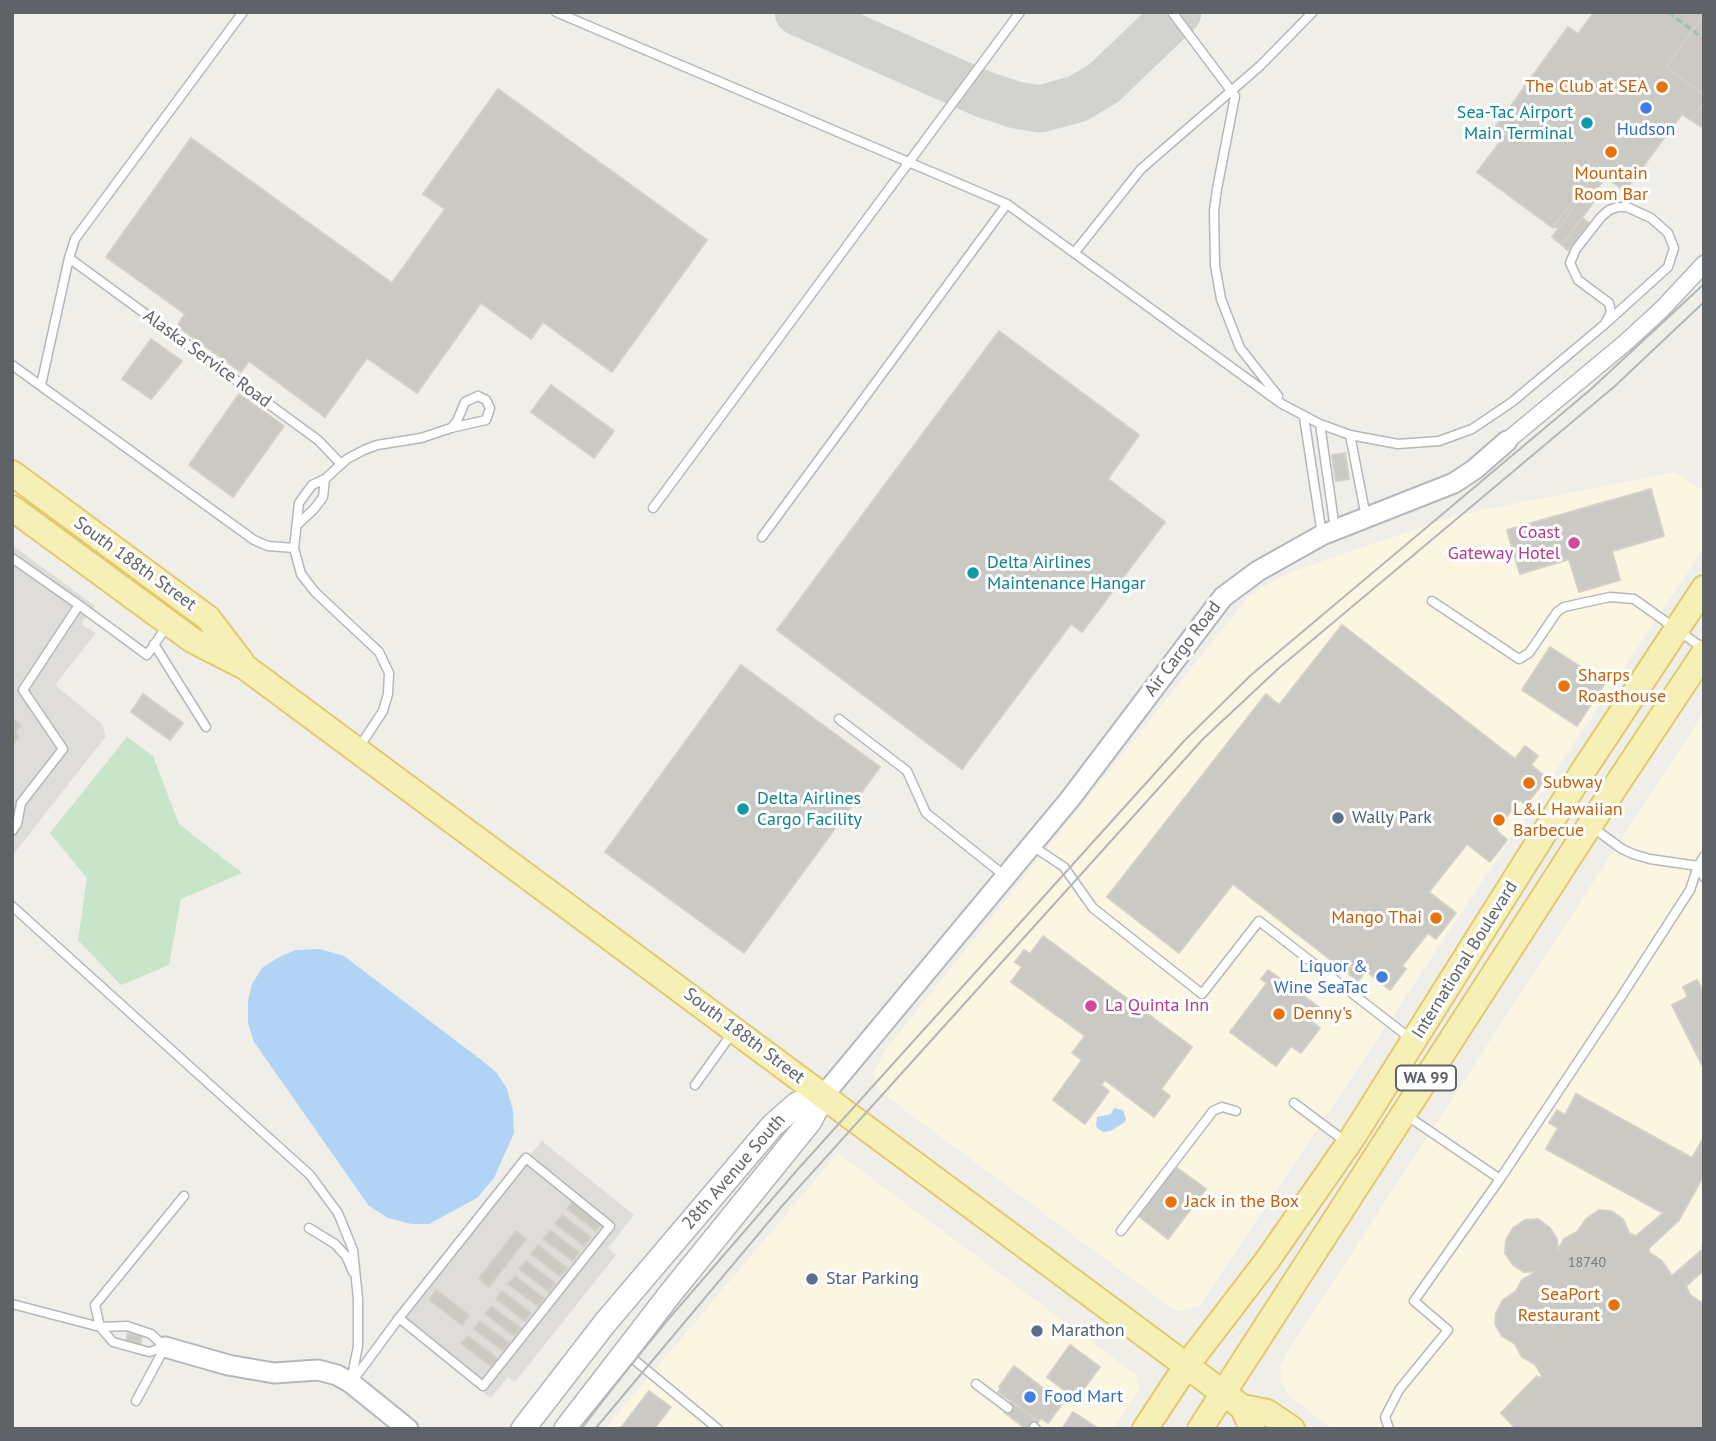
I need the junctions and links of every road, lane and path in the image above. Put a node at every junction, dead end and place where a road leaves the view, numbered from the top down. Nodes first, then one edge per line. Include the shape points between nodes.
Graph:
1 (243, 12) edge
2 (556, 12) edge
3 (1020, 12) edge
4 (1172, 12) edge
5 (1313, 12) edge
6 (1668, 12) edge
7 (1704, 39) edge
8 (1231, 90) junction
9 (909, 162) junction
10 (1007, 204) junction
11 (1075, 252) junction
12 (69, 258) junction
13 (1704, 264) edge
14 (1605, 324) junction
15 (12, 365) edge
16 (41, 385) junction
17 (1301, 415) junction
18 (1320, 425) junction
19 (451, 428) junction
20 (1350, 435) junction
21 (1507, 441) joint
22 (341, 464) junction
23 (12, 473) edge
24 (325, 479) junction
25 (12, 508) edge
26 (653, 508) dead end
27 (1366, 517) junction
28 (295, 530) junction
29 (1328, 533) junction
30 (762, 537) dead end
31 (293, 548) junction
32 (12, 558) edge
33 (1704, 588) edge
34 (1432, 601) dead end
35 (79, 605) junction
36 (169, 624) junction
37 (1677, 630) junction
38 (154, 645) junction
39 (1704, 651) edge
40 (245, 667) junction
41 (839, 719) dead end
42 (206, 727) dead end
43 (356, 751) junction
44 (1590, 825) junction
45 (12, 831) edge
46 (1031, 845) junction
47 (1704, 856) edge
48 (1698, 866) junction
49 (1005, 876) junction
50 (1704, 877) edge
51 (12, 906) edge
52 (735, 1029) junction
53 (1413, 1041) junction
54 (695, 1085) dead end
55 (823, 1096) junction
56 (1294, 1103) dead end
57 (1236, 1111) dead end
58 (1404, 1113) junction
59 (1348, 1144) junction
60 (1500, 1179) junction
61 (184, 1196) dead end
62 (309, 1228) dead end
63 (1121, 1231) dead end
64 (356, 1278) junction
65 (12, 1304) edge
66 (398, 1318) junction
67 (100, 1327) junction
68 (166, 1348) junction
69 (625, 1352) junction
70 (1187, 1365) junction
71 (351, 1383) junction
72 (976, 1384) dead end
73 (136, 1401) dead end
74 (1008, 1408) dead end
75 (1239, 1409) edge
76 (707, 1425) edge
77 (408, 1429) edge
78 (523, 1429) edge
79 (566, 1429) edge
80 (718, 1429) edge
81 (1145, 1429) edge
82 (1200, 1429) edge
83 (1292, 1429) edge
84 (1389, 1429) edge

1 - 12 lane via 75,239
2 - 9 lane
3 - 9 lane
4 - 8 lane
5 - 8 lane
6 - 7 path
8 - 11 lane via 1141,169
8 - 17 lane via 1235,100 1214,211 1221,299 1240,348 1268,386
9 - 10 lane
9 - 26 lane
10 - 11 lane
10 - 30 lane
11 - 17 lane
12 - 16 lane
12 - 22 lane, Alaska Service Road via 318,440
13 - 21 street, Air Cargo Road via 1662,309
14 - 14 lane via 1662,275 1673,258 1668,233 1651,218 1627,207 1618,206 1601,217 1570,263 1578,280 1609,303 1611,312
14 - 20 lane via 1512,402 1472,429 1419,444
15 - 16 lane
16 - 31 lane via 254,540 268,547
17 - 18 lane
17 - 29 lane
18 - 20 lane
18 - 29 lane
19 - 19 lane via 485,419 490,408 486,400 468,398
19 - 22 lane via 377,445
20 - 27 lane
21 - 27 street, Air Cargo Road via 1454,483
22 - 24 lane
23 - 40 main road, South 188th Street via 208,618
24 - 28 lane via 323,497
24 - 28 lane via 312,485 302,499
25 - 36 main road, South 188th Street
27 - 29 street, Air Cargo Road
28 - 31 lane
29 - 46 street, Air Cargo Road via 1258,571 1223,597
31 - 43 lane via 307,583 379,652 389,673 383,711
32 - 35 lane
33 - 37 main road, International Boulevard / WA 99
34 - 37 lane via 1520,659 1564,607 1610,597 1634,599
35 - 38 lane via 147,655
35 - 45 lane via 23,690 63,749 21,803
36 - 38 lane
36 - 40 main road, South 188th Street
37 - 39 lane
37 - 53 main road, International Boulevard / WA 99
38 - 42 lane
39 - 44 main road, International Boulevard / WA 99
40 - 43 main road, South 188th Street
41 - 49 lane via 907,771 926,813
43 - 52 main road, South 188th Street
44 - 48 lane via 1622,849 1650,859
44 - 58 main road, International Boulevard / WA 99
46 - 49 street, Air Cargo Road
46 - 53 lane via 1064,867 1093,908 1202,994 1259,921
47 - 48 lane
48 - 50 lane
48 - 60 lane via 1690,890
49 - 55 street, Air Cargo Road
51 - 64 lane via 310,1175 338,1213 353,1250
52 - 54 lane
52 - 55 main road, South 188th Street
53 - 59 main road, International Boulevard / WA 99
55 - 69 main road, 28th Avenue South via 810,1121
55 - 70 main road, South 188th Street
55 - 78 main road, 28th Avenue South via 797,1104 773,1125 612,1315
56 - 59 lane
57 - 63 lane via 1222,1107 1213,1111
58 - 60 lane
58 - 75 main road, International Boulevard / WA 99
59 - 70 main road, International Boulevard / WA 99
60 - 84 lane via 1413,1301 1448,1330 1399,1390 1385,1417
61 - 67 lane via 95,1305
62 - 64 lane via 335,1244
64 - 71 lane via 358,1346
65 - 67 lane
66 - 66 lane via 483,1385 610,1226 526,1158
66 - 71 lane
67 - 68 lane via 127,1326 151,1334
67 - 68 lane via 113,1342 149,1352
68 - 71 street via 275,1373 318,1370
68 - 73 lane
69 - 76 lane
69 - 79 main road, 28th Avenue South
70 - 75 main road, South 188th Street
70 - 81 main road, International Boulevard / WA 99
71 - 77 street
72 - 74 lane
75 - 82 main road, International Boulevard / WA 99
75 - 83 main road, South 188th Street via 1267,1412
76 - 80 lane

